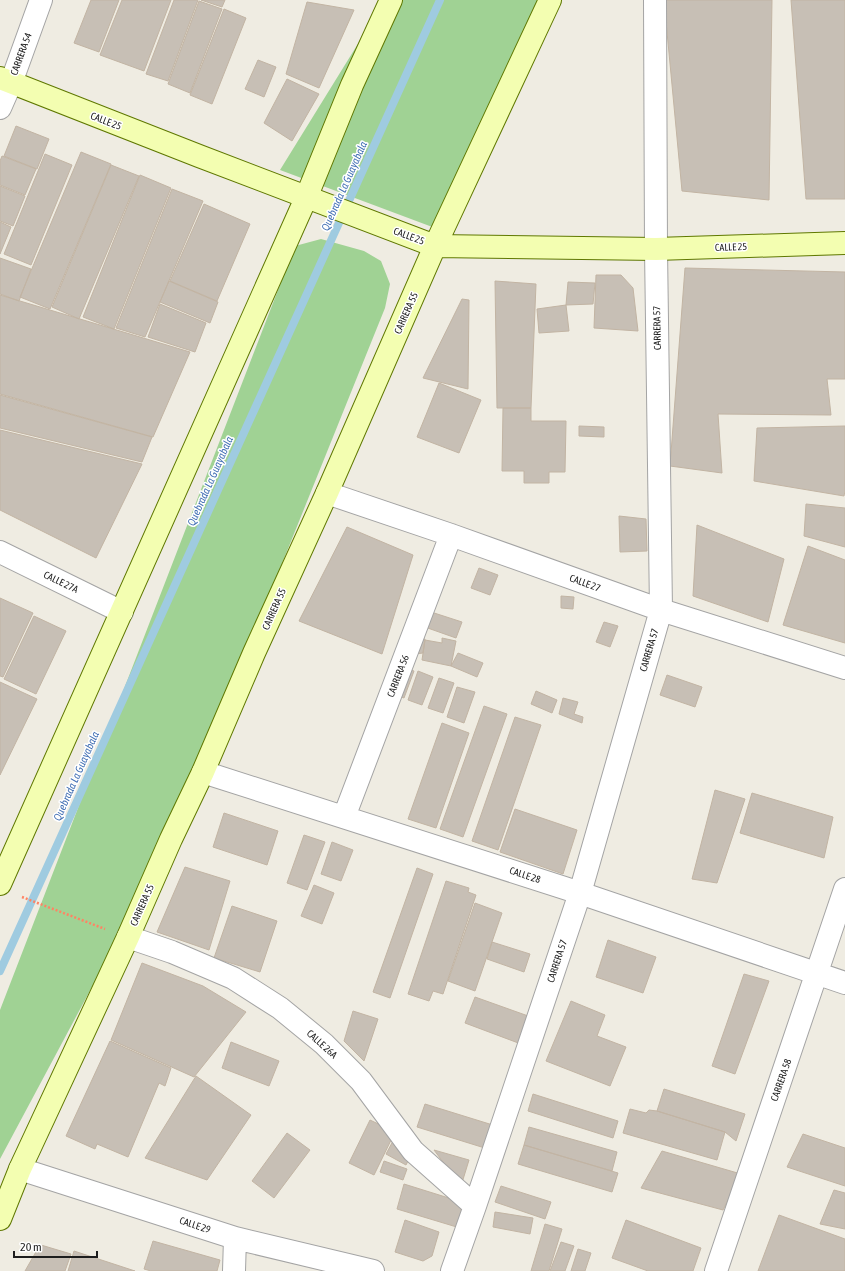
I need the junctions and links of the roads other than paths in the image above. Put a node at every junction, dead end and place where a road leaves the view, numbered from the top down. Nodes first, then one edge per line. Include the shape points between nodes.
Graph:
1 (41, 0) edge
2 (391, 0) edge
3 (550, 0) edge
4 (655, 0) edge
5 (5, 80) edge
6 (0, 108) edge
7 (310, 199) junction
8 (845, 243) edge
9 (430, 244) junction
10 (656, 249) junction
11 (327, 492) junction
12 (451, 535) junction
13 (0, 552) edge
14 (661, 610) junction
15 (122, 612) junction
16 (845, 668) edge
17 (203, 772) junction
18 (344, 817) junction
19 (0, 884) edge
20 (845, 889) edge
21 (580, 892) junction
22 (128, 937) junction
23 (817, 974) junction
24 (845, 983) edge
25 (20, 1169) junction
26 (475, 1206) junction
27 (0, 1219) edge
28 (235, 1238) junction
29 (234, 1271) edge
30 (373, 1271) edge
31 (452, 1271) edge
32 (716, 1271) edge

1 - 5 street, CARRERA 54
2 - 7 street via 352,84
3 - 9 street, CARRERA 55
4 - 10 street, CARRERA 57
5 - 6 street, CARRERA 54
5 - 7 street, CALLE 25
7 - 9 street, CALLE 25
7 - 15 street
8 - 10 street, CALLE 25
9 - 10 street, CALLE 25
9 - 11 street, CARRERA 55
10 - 14 street, CARRERA 57
11 - 12 street, CALLE 27
11 - 17 street, CARRERA 55
12 - 14 street, CALLE 27
12 - 18 street, CARRERA 56
13 - 15 street, CALLE 27A
14 - 16 street, CALLE 27
14 - 21 street, CARRERA 57
15 - 19 street
17 - 18 street, CALLE 28
17 - 22 street, CARRERA 55
18 - 21 street, CALLE 28
20 - 23 street, CARRERA 58
21 - 23 street, CALLE 28
21 - 26 street, CARRERA 57
22 - 25 street, CARRERA 55
22 - 26 street, CALLE 26A via 172,952 233,978 280,1008 324,1044 361,1081 413,1152
23 - 24 street, CALLE 28
23 - 32 street, CARRERA 58
25 - 27 street, CARRERA 55
25 - 28 street, CALLE 29
26 - 31 street, CARRERA 57
28 - 29 street
28 - 30 street, CALLE 29

